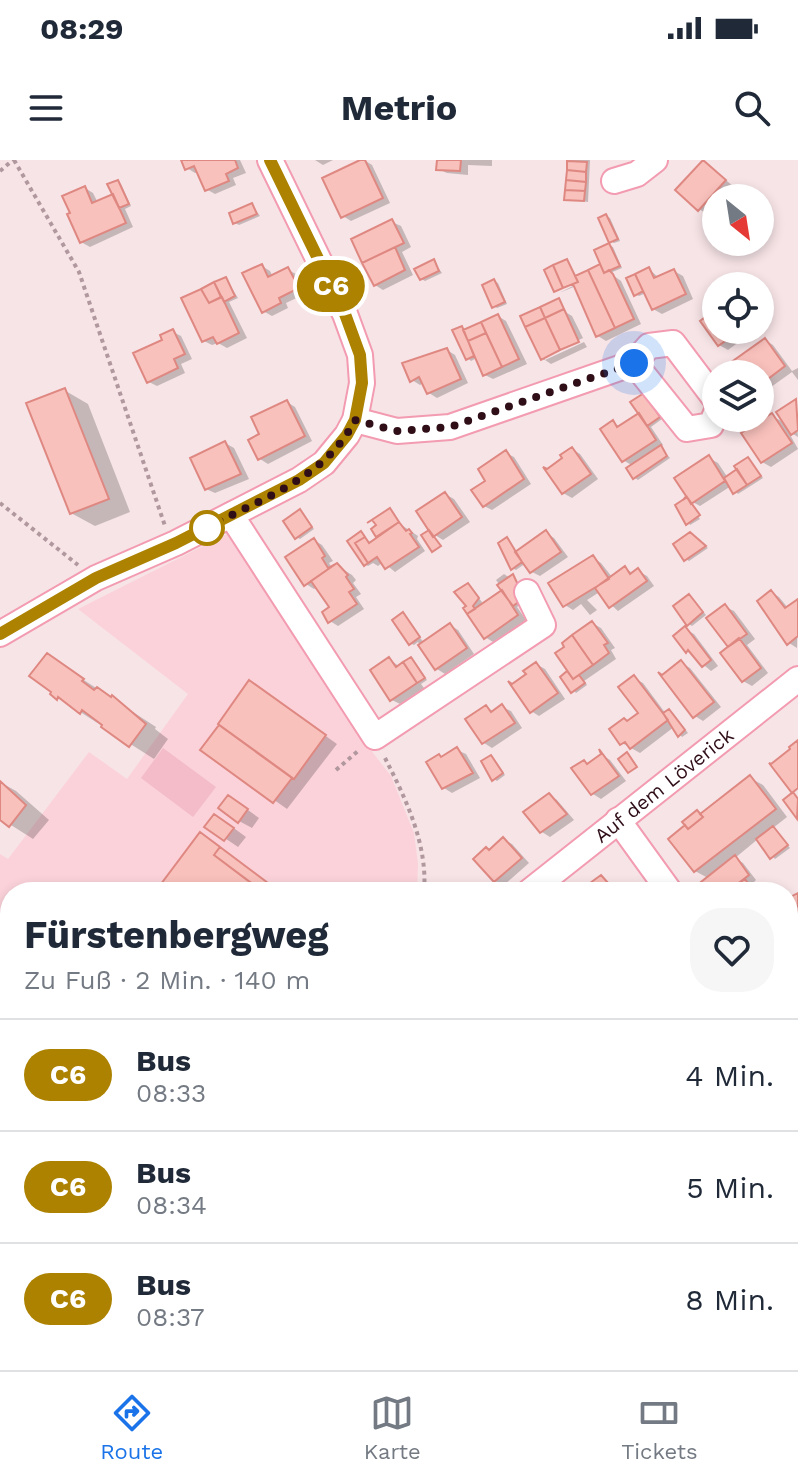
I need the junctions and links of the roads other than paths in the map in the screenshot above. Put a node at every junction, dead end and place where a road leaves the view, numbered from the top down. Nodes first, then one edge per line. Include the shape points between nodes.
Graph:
1 (270, 160) edge
2 (655, 160) edge
3 (614, 181) dead end
4 (634, 363) junction
5 (702, 381) edge
6 (355, 420) junction
7 (702, 426) edge
8 (231, 515) junction
9 (527, 592) dead end
10 (0, 634) edge
11 (798, 679) edge
12 (618, 820) junction
13 (541, 882) edge
14 (663, 882) edge

1 - 6 street via 360,355 362,383
2 - 3 street via 637,174
4 - 5 street via 649,346 673,343
4 - 6 street via 450,427 397,431
4 - 7 street via 687,429
6 - 8 street via 324,463
8 - 9 street via 375,737 543,625
8 - 10 street via 96,578
11 - 12 street, Auf dem Löverick
12 - 13 street, Auf dem Löverick
12 - 14 street

